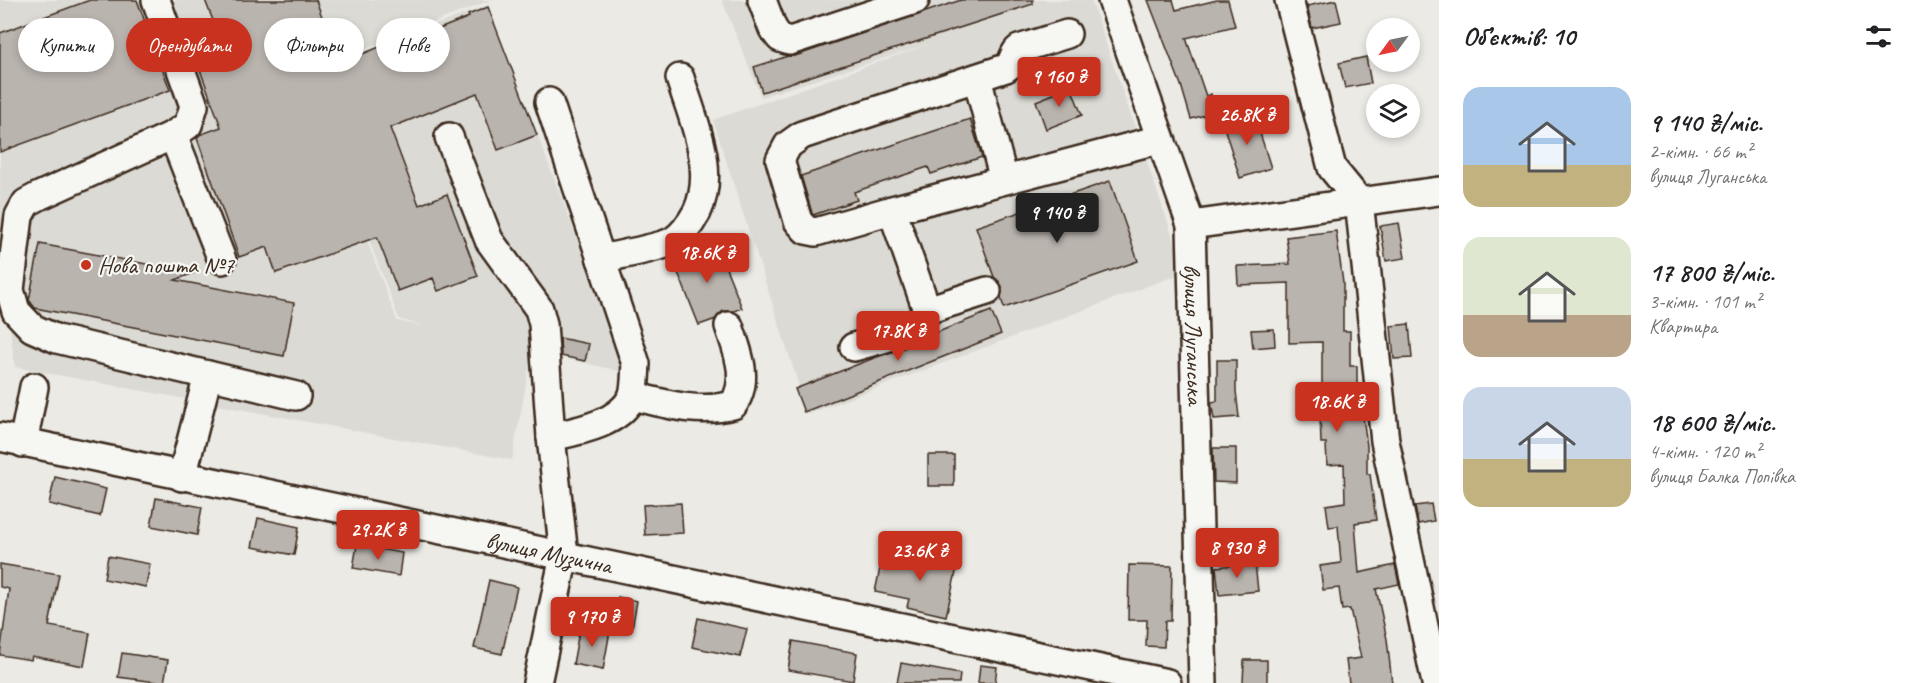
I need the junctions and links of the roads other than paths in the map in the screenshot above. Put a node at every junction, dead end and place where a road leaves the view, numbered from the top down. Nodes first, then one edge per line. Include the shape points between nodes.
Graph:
1 (156, 0) edge
2 (762, 0) edge
3 (1112, 0) edge
4 (1289, 0) edge
5 (901, 2) edge
6 (1068, 34) dead end
7 (680, 78) dead end
8 (977, 78) junction
9 (549, 102) dead end
10 (173, 135) junction
11 (449, 137) dead end
12 (1160, 138) junction
13 (1004, 180) junction
14 (1439, 191) edge
15 (1359, 201) junction
16 (892, 210) junction
17 (1191, 225) junction
18 (601, 259) junction
19 (222, 260) dead end
20 (987, 291) dead end
21 (927, 310) junction
22 (729, 326) dead end
23 (854, 347) dead end
24 (208, 375) junction
25 (34, 387) dead end
26 (296, 396) dead end
27 (633, 396) junction
28 (551, 437) junction
29 (11, 440) edge
30 (182, 477) junction
31 (564, 556) junction
32 (537, 683) edge
33 (1167, 683) edge
34 (1203, 683) edge
35 (1436, 683) edge

1 - 10 street via 194,106 188,125
2 - 5 street via 773,29 780,38 790,41
3 - 12 street, вулиця Луганська
4 - 15 street via 1332,168
6 - 8 street via 1019,49 1009,67
7 - 18 street via 700,143 706,182 702,201 692,222 672,242
8 - 13 street
8 - 16 street via 802,135 788,145 780,160 798,221 806,230 816,232
9 - 18 street
10 - 19 street
10 - 24 street via 26,203 19,216 10,290 16,311 32,328 57,339
11 - 28 street via 489,240 538,309 543,324
12 - 13 street
12 - 17 street, вулиця Луганська
13 - 16 street
14 - 15 street
15 - 17 street
15 - 35 street via 1385,441
16 - 21 street
17 - 34 street, вулиця Луганська
18 - 27 street via 636,364
20 - 21 street
21 - 23 street via 911,328
22 - 27 street via 743,380 733,405 687,409
24 - 26 street
24 - 30 street
25 - 29 street
27 - 28 street via 615,416 588,429
28 - 31 street
29 - 30 street, вулиця Музична
30 - 31 street, вулиця Музична
31 - 32 street
31 - 33 street, вулиця Музична

